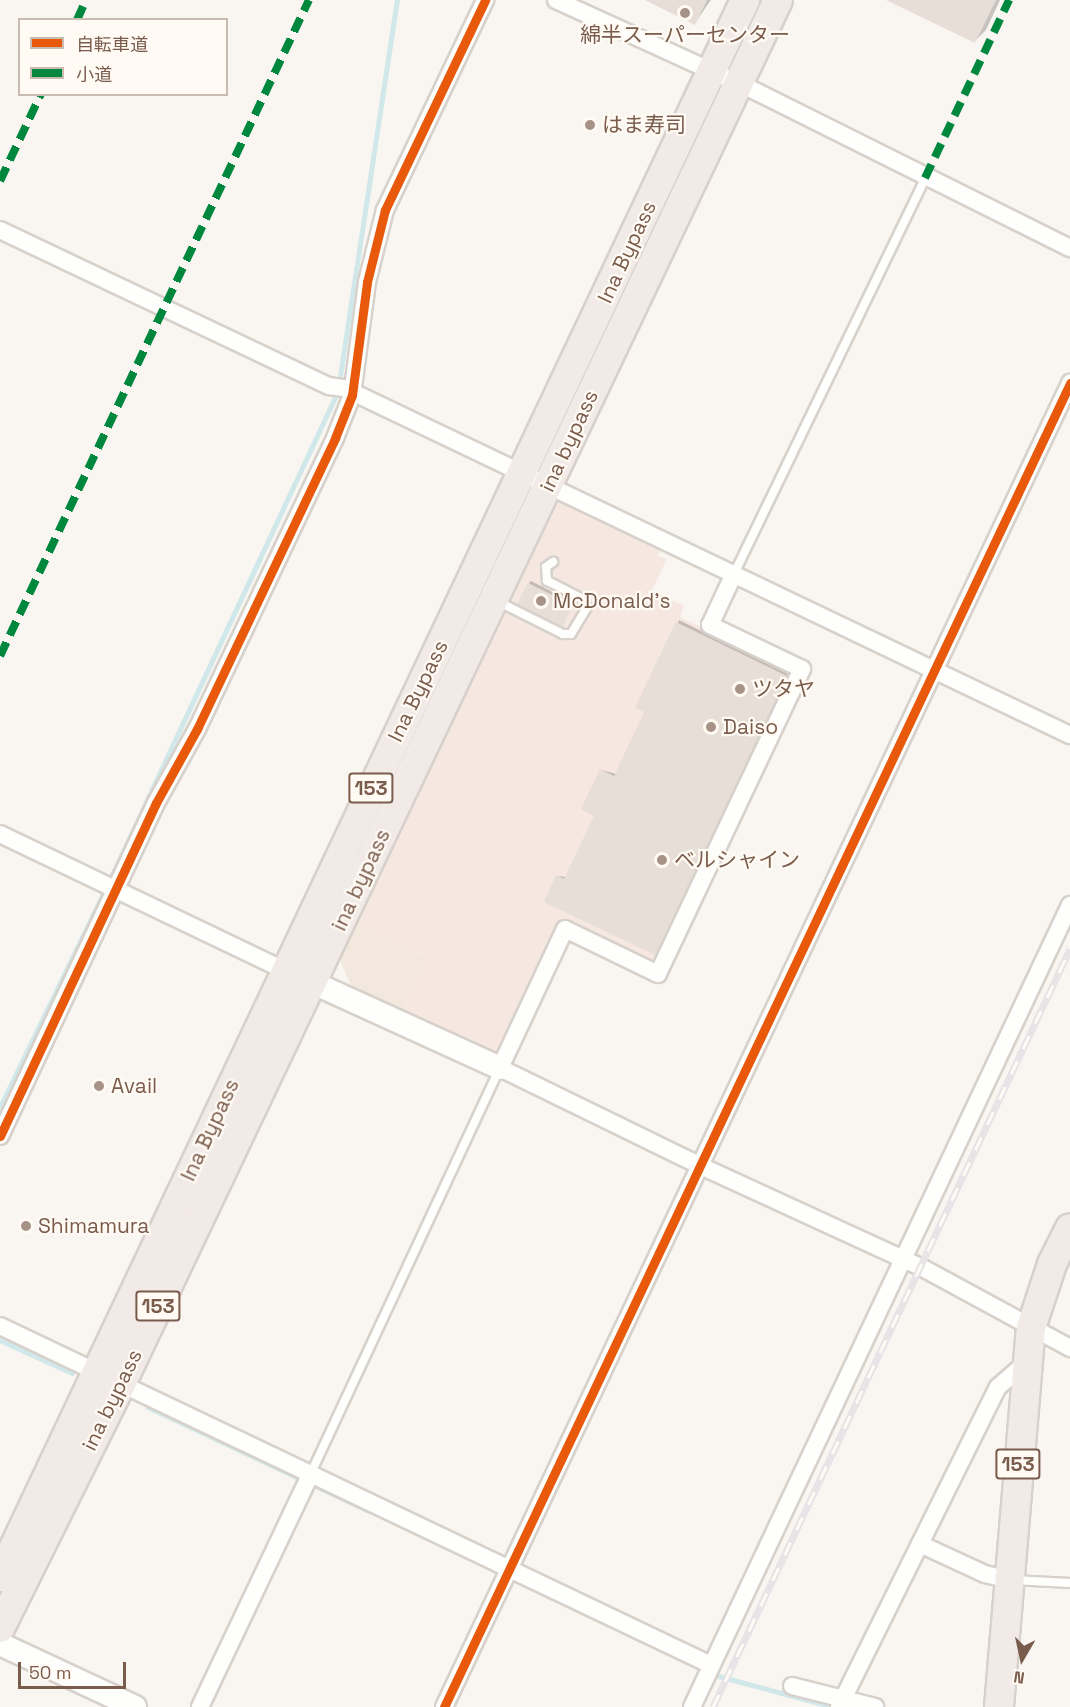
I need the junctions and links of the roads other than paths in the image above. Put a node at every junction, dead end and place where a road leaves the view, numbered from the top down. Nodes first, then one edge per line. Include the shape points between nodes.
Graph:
1 (485, 0) edge
2 (556, 0) edge
3 (745, 0) edge
4 (778, 0) edge
5 (710, 71) junction
6 (737, 83) junction
7 (926, 178) junction
8 (0, 230) edge
9 (1069, 244) edge
10 (1070, 383) edge
11 (341, 390) junction
12 (535, 482) junction
13 (553, 562) dead end
14 (733, 576) junction
15 (495, 599) junction
16 (934, 671) junction
17 (1070, 735) edge
18 (0, 834) edge
19 (117, 892) junction
20 (1070, 905) edge
21 (284, 970) junction
22 (313, 982) junction
23 (500, 1068) junction
24 (0, 1136) edge
25 (700, 1166) junction
26 (1070, 1228) edge
27 (904, 1259) junction
28 (0, 1326) edge
29 (1031, 1328) junction
30 (1070, 1348) edge
31 (1026, 1363) junction
32 (109, 1378) junction
33 (310, 1474) junction
34 (920, 1544) junction
35 (510, 1568) junction
36 (0, 1577) edge
37 (1009, 1580) junction
38 (1070, 1583) edge
39 (0, 1628) edge
40 (0, 1644) edge
41 (711, 1665) junction
42 (792, 1686) dead end
43 (841, 1703) edge
44 (135, 1707) edge
45 (200, 1707) edge
46 (444, 1707) edge
47 (692, 1707) edge
48 (875, 1707) edge
49 (999, 1707) edge

1 - 11 street via 385,210
2 - 5 street
3 - 5 highway, Ina Bypass / 153
4 - 6 highway, ina bypass / 153
5 - 6 street
5 - 12 highway, Ina Bypass / 153
6 - 7 street
6 - 12 highway, ina bypass / 153
7 - 9 street
7 - 14 lane
8 - 11 street
10 - 16 street
11 - 12 street
11 - 19 street via 335,438 196,729 156,803
12 - 14 street
12 - 15 highway, ina bypass / 153
12 - 21 highway, Ina Bypass / 153
13 - 15 lane via 546,567 547,581 579,597 586,606 578,628 571,634 563,634
14 - 16 street
14 - 23 street via 710,625 802,669 658,974 565,929
15 - 22 highway, ina bypass / 153
16 - 17 street
16 - 25 street
18 - 19 street via 112,886
19 - 21 street
19 - 24 street
20 - 27 street
21 - 22 street
21 - 32 highway, Ina Bypass / 153
22 - 23 street
22 - 32 highway, ina bypass / 153
23 - 25 street
23 - 33 lane
25 - 27 street
25 - 35 street
26 - 29 highway, 153 via 1052,1264
27 - 29 street
27 - 41 street
28 - 32 street
29 - 30 street
29 - 31 highway, 153
31 - 34 street via 998,1387
31 - 37 highway, 153
32 - 33 street
32 - 36 highway, Ina Bypass / 153
32 - 39 highway, ina bypass / 153
33 - 35 street
33 - 45 street
34 - 37 street via 985,1574
34 - 43 street
35 - 41 street
35 - 46 street
37 - 38 lane
37 - 49 highway, 153
40 - 44 street
41 - 47 street
42 - 43 street
43 - 48 street

